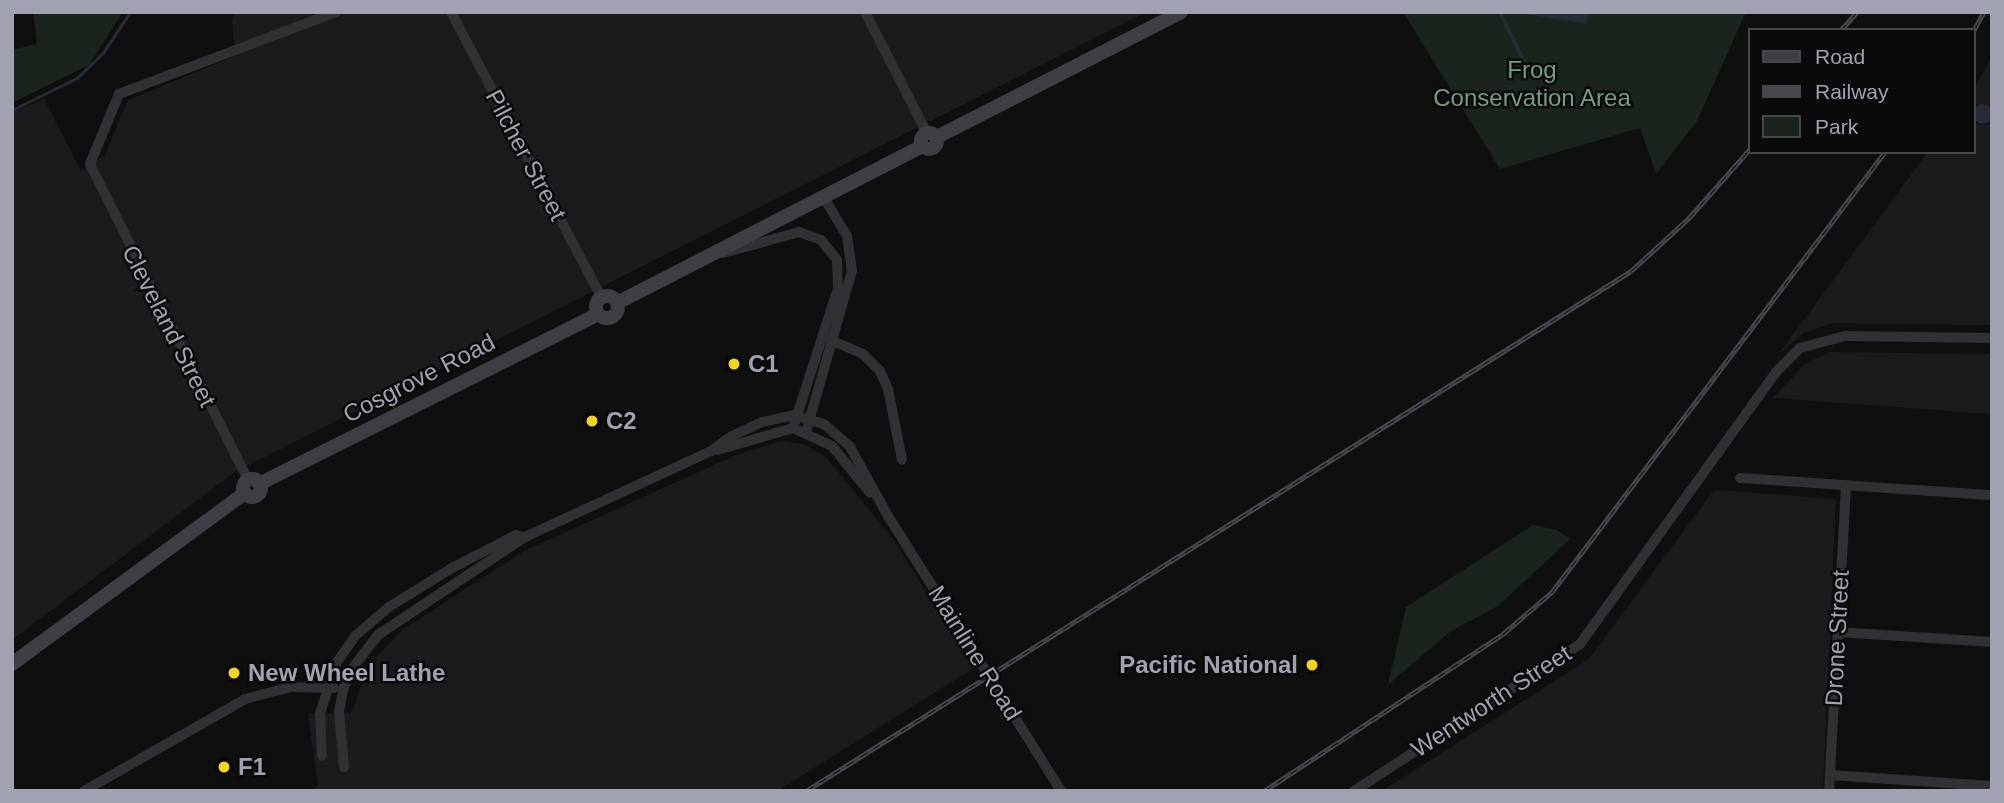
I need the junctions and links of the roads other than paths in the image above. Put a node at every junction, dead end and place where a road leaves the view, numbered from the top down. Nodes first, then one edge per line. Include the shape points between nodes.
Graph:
1 (336, 12) edge
2 (451, 12) edge
3 (865, 12) edge
4 (1181, 12) edge
5 (929, 139) junction
6 (824, 198) junction
7 (708, 258) junction
8 (601, 297) junction
9 (617, 303) junction
10 (598, 314) junction
11 (1992, 338) edge
12 (827, 339) junction
13 (794, 415) junction
14 (809, 418) junction
15 (793, 428) junction
16 (806, 432) junction
17 (711, 451) junction
18 (902, 460) dead end
19 (1741, 478) dead end
20 (251, 485) junction
21 (1846, 485) junction
22 (1992, 495) edge
23 (888, 516) junction
24 (525, 537) junction
25 (1838, 632) junction
26 (1992, 642) edge
27 (12, 664) edge
28 (328, 686) junction
29 (343, 690) junction
30 (322, 756) dead end
31 (344, 767) dead end
32 (1830, 775) junction
33 (1992, 786) edge
34 (84, 791) edge
35 (1061, 791) edge
36 (1354, 791) edge
37 (1829, 791) edge

1 - 20 street, Cleveland Street via 119,94 92,156 90,172
2 - 8 street, Pilcher Street
3 - 5 street
4 - 5 main road
5 - 6 main road
6 - 7 main road
6 - 12 street via 847,236 853,263
7 - 9 main road
7 - 12 street via 791,233 821,240 837,260 840,274
8 - 9 main road
8 - 10 main road via 596,305
9 - 10 main road, Cosgrove Road via 614,315
10 - 20 main road, Cosgrove Road
11 - 36 street, Wentworth Street via 1845,335 1810,343 1784,363 1580,644
12 - 13 street
12 - 14 street
12 - 18 street via 863,354 884,377
13 - 14 street, Mainline Road
13 - 15 street
13 - 17 street, Mainline Road via 762,422
14 - 16 street
14 - 23 street, Mainline Road via 832,429 850,447
15 - 16 street, Mainline Road
15 - 17 street, Mainline Road
16 - 23 street, Mainline Road via 832,446
17 - 24 street, Mainline Road
19 - 21 street
20 - 27 main road, Cosgrove Road
21 - 22 street
21 - 25 street, Drone Street
23 - 35 street, Mainline Road, bridge
24 - 28 street, Mainline Road via 516,535 389,607 355,636
24 - 29 street, Mainline Road via 385,629 366,647
25 - 26 street
25 - 32 street, Drone Street
28 - 29 street
28 - 30 street, Mainline Road via 320,713
28 - 34 street via 291,687 245,699
29 - 31 street, Mainline Road via 339,712
32 - 33 street
32 - 37 street, Drone Street

